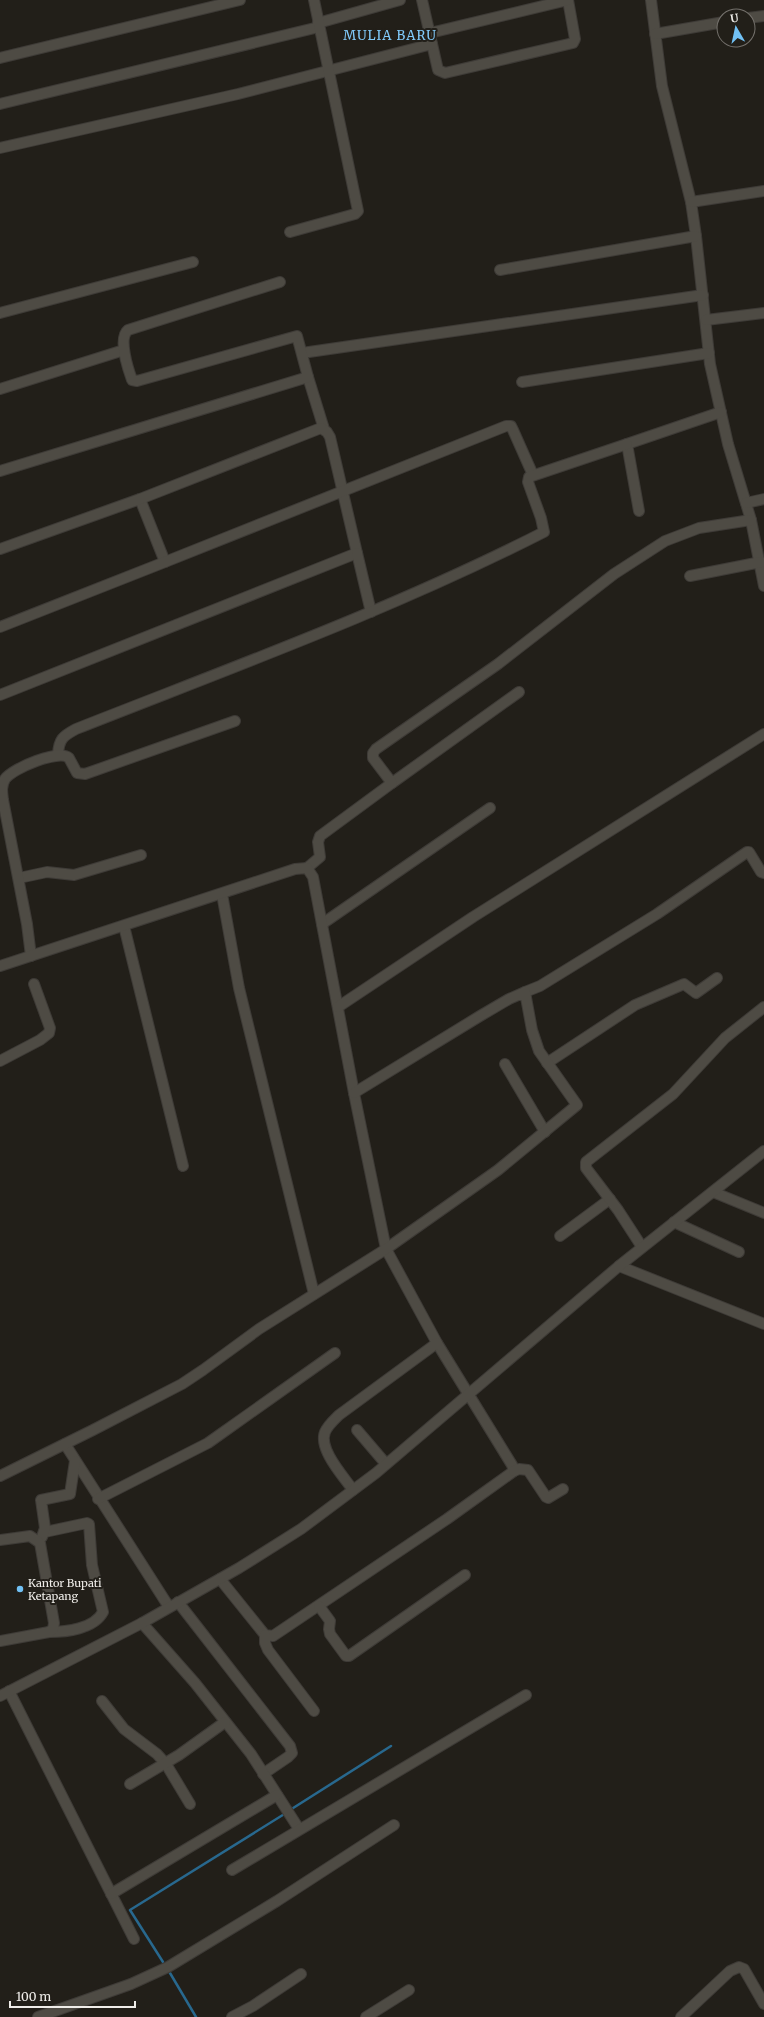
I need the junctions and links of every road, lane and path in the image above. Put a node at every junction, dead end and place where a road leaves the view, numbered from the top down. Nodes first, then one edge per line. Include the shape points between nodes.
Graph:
1 (240, 0) edge
2 (314, 0) edge
3 (400, 0) edge
4 (422, 0) edge
5 (568, 0) edge
6 (651, 0) edge
7 (716, 23) edge
8 (319, 25) junction
9 (430, 33) junction
10 (655, 34) junction
11 (432, 44) junction
12 (0, 58) edge
13 (329, 71) junction
14 (0, 104) edge
15 (0, 148) edge
16 (764, 191) edge
17 (691, 202) junction
18 (290, 232) dead end
19 (696, 236) junction
20 (193, 262) dead end
21 (500, 270) dead end
22 (280, 282) dead end
23 (703, 295) junction
24 (0, 313) edge
25 (764, 313) edge
26 (706, 320) junction
27 (124, 350) junction
28 (302, 353) junction
29 (709, 353) junction
30 (308, 377) junction
31 (522, 382) dead end
32 (0, 389) edge
33 (721, 412) junction
34 (324, 429) junction
35 (627, 444) junction
36 (0, 472) edge
37 (533, 475) junction
38 (343, 490) junction
39 (140, 499) junction
40 (764, 499) edge
41 (746, 503) junction
42 (638, 511) dead end
43 (751, 520) junction
44 (0, 549) edge
45 (357, 553) junction
46 (165, 562) junction
47 (760, 562) junction
48 (690, 576) dead end
49 (764, 582) edge
50 (371, 612) junction
51 (0, 627) edge
52 (519, 692) dead end
53 (0, 695) edge
54 (235, 721) dead end
55 (764, 734) edge
56 (58, 754) junction
57 (392, 783) junction
58 (490, 808) dead end
59 (141, 855) dead end
60 (307, 868) junction
61 (764, 874) edge
62 (19, 878) junction
63 (222, 894) junction
64 (322, 924) junction
65 (124, 926) junction
66 (31, 956) junction
67 (0, 966) edge
68 (717, 978) dead end
69 (34, 984) dead end
70 (525, 992) junction
71 (338, 1007) junction
72 (764, 1007) edge
73 (0, 1061) edge
74 (505, 1064) dead end
75 (547, 1064) junction
76 (354, 1093) junction
77 (546, 1132) junction
78 (762, 1156) edge
79 (183, 1166) dead end
80 (712, 1192) junction
81 (610, 1199) junction
82 (764, 1214) edge
83 (674, 1222) junction
84 (560, 1236) dead end
85 (642, 1247) junction
86 (386, 1249) junction
87 (739, 1252) dead end
88 (619, 1266) junction
89 (314, 1294) junction
90 (764, 1324) edge
91 (437, 1342) junction
92 (335, 1353) dead end
93 (468, 1393) junction
94 (357, 1430) dead end
95 (65, 1444) junction
96 (75, 1461) junction
97 (386, 1464) junction
98 (514, 1471) junction
99 (0, 1476) edge
100 (563, 1489) dead end
101 (353, 1490) junction
102 (98, 1499) junction
103 (44, 1532) junction
104 (0, 1540) edge
105 (40, 1543) junction
106 (465, 1574) dead end
107 (220, 1579) junction
108 (178, 1602) junction
109 (319, 1606) junction
110 (169, 1607) junction
111 (142, 1623) junction
112 (49, 1632) junction
113 (266, 1635) junction
114 (0, 1641) edge
115 (4, 1693) edge
116 (526, 1695) dead end
117 (102, 1701) dead end
118 (314, 1711) dead end
119 (225, 1722) junction
120 (166, 1764) junction
121 (263, 1774) junction
122 (130, 1784) dead end
123 (277, 1795) junction
124 (190, 1804) dead end
125 (394, 1825) dead end
126 (299, 1829) junction
127 (232, 1870) dead end
128 (111, 1894) junction
129 (134, 1939) dead end
130 (301, 1974) dead end
131 (409, 1990) dead end
132 (764, 2004) edge
133 (38, 2017) edge
134 (232, 2017) edge
135 (366, 2017) edge
136 (681, 2017) edge

1 - 12 street
2 - 8 street
3 - 8 street
4 - 9 street
5 - 9 street
5 - 11 street via 575,39 571,44 441,73
6 - 10 street
7 - 10 street
8 - 13 street
8 - 14 street
9 - 11 street
10 - 17 street via 668,112
11 - 13 street
13 - 15 street
13 - 18 street via 358,211
16 - 17 street
17 - 19 street
19 - 21 street
19 - 23 street
20 - 24 street
22 - 27 street via 128,330 124,336
23 - 26 street
23 - 28 street
25 - 26 street
26 - 29 street
27 - 28 street via 131,378 135,382 296,336 299,338
27 - 32 street
28 - 30 street
29 - 31 street
29 - 33 street
30 - 34 street
30 - 36 street
33 - 35 street
33 - 41 street
34 - 38 street via 330,437
34 - 39 street
35 - 37 street
35 - 42 street
37 - 38 street via 514,430 511,426 506,426
37 - 50 street via 528,478 528,482 544,532 444,581
38 - 45 street
38 - 46 street
39 - 44 street
39 - 46 street
40 - 41 street
41 - 43 street
43 - 47 street
43 - 57 street via 707,526 680,534 614,574 498,664 376,749 373,758
45 - 50 street
45 - 53 street
46 - 51 street
47 - 48 street
47 - 49 street
50 - 56 street via 76,729 62,737
52 - 57 street
54 - 56 street via 82,774 75,770 68,756
55 - 71 street via 473,917
56 - 62 street via 16,770 3,782 4,806
57 - 60 street via 320,836 320,857
58 - 64 street
59 - 62 street via 74,875 47,872
60 - 63 street via 295,869
60 - 64 street via 313,877
61 - 70 street via 748,852 657,914 540,986
62 - 66 street
63 - 65 street
63 - 89 street via 240,988
64 - 71 street
65 - 66 street
65 - 79 street
66 - 67 street
68 - 75 street via 696,993 684,984 642,1001
69 - 73 street via 50,1028 49,1033
70 - 75 street via 534,1038
70 - 76 street via 480,1016
71 - 76 street
72 - 81 street via 725,1038 673,1094 586,1162 586,1168
74 - 77 street
75 - 77 street via 577,1105
76 - 86 street
77 - 86 street via 498,1170
78 - 80 street
80 - 82 street
80 - 83 street
81 - 84 street
81 - 85 street
83 - 85 street
83 - 87 street
85 - 88 street
86 - 89 street
86 - 91 street
88 - 90 street
88 - 93 street
89 - 95 street via 259,1329 182,1384
91 - 93 street
91 - 101 street via 339,1415 325,1431 327,1452
92 - 102 street via 208,1443
93 - 97 street
93 - 98 street
94 - 97 street
95 - 96 street
95 - 99 street
96 - 102 street
96 - 103 street via 70,1494 41,1500
97 - 101 street
98 - 100 street via 519,1468 528,1470 548,1498
98 - 109 street
101 - 107 street via 267,1552
102 - 110 street
103 - 105 street
103 - 112 street via 89,1524 92,1565 103,1612 100,1618 80,1628 67,1632
104 - 105 street via 30,1536
105 - 112 street via 54,1624
106 - 109 street via 349,1656 346,1656 330,1634 330,1621
107 - 108 street
107 - 113 street
108 - 110 street
108 - 121 street via 290,1746 292,1753
109 - 113 street via 276,1635
110 - 111 street
111 - 115 street
111 - 119 street via 195,1683
112 - 114 street
113 - 118 street via 265,1643 268,1650
115 - 128 street
116 - 126 street
117 - 120 street via 124,1729
119 - 120 street
119 - 121 street
120 - 122 street
120 - 124 street
121 - 123 street
123 - 126 street
123 - 128 street
125 - 133 street via 168,1967 131,1984
126 - 127 street
128 - 129 street
130 - 134 street
131 - 135 street
132 - 136 street via 744,1969 739,1967 730,1971

